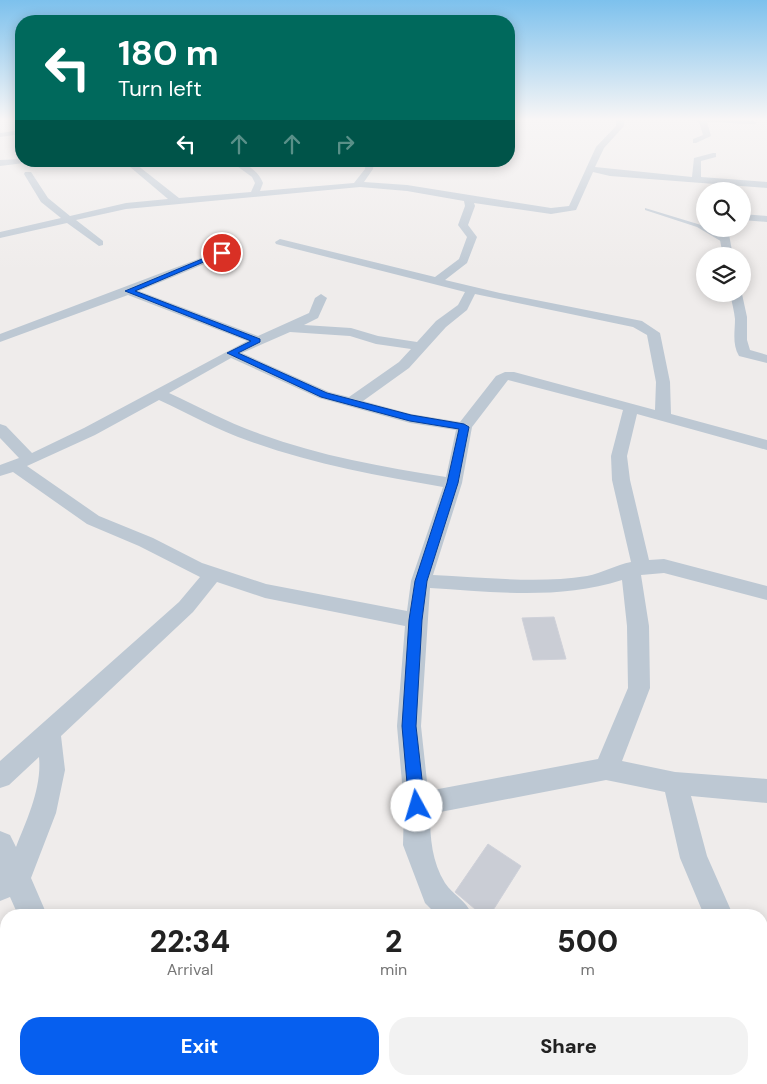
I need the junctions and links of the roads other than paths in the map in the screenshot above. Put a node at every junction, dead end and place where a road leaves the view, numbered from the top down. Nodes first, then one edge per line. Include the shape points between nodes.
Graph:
1 (590, 169) edge
2 (138, 170) edge
3 (247, 170) edge
4 (369, 170) edge
5 (593, 170) edge
6 (697, 170) edge
7 (28, 174) dead end
8 (696, 180) junction
9 (705, 182) edge
10 (359, 184) junction
11 (767, 185) edge
12 (751, 186) edge
13 (255, 193) junction
14 (468, 199) junction
15 (176, 201) junction
16 (647, 209) dead end
17 (751, 218) edge
18 (767, 219) edge
19 (66, 220) junction
20 (0, 235) edge
21 (725, 237) edge
22 (280, 242) dead end
23 (726, 242) junction
24 (99, 243) dead end
25 (727, 247) edge
26 (222, 253) dead end
27 (438, 281) junction
28 (472, 289) junction
29 (128, 291) junction
30 (321, 298) dead end
31 (738, 302) edge
32 (291, 328) junction
33 (0, 338) edge
34 (257, 340) junction
35 (421, 347) junction
36 (231, 353) junction
37 (767, 359) edge
38 (159, 394) junction
39 (352, 402) junction
40 (631, 408) junction
41 (663, 416) junction
42 (464, 427) junction
43 (0, 429) edge
44 (767, 444) edge
45 (15, 466) edge
46 (453, 483) junction
47 (635, 568) junction
48 (214, 574) junction
49 (421, 581) junction
50 (767, 593) edge
51 (416, 620) junction
52 (49, 732) junction
53 (606, 770) junction
54 (0, 778) edge
55 (675, 783) junction
56 (767, 791) edge
57 (417, 806) junction
58 (0, 844) edge
59 (8, 884) edge
60 (28, 909) edge
61 (452, 909) edge
62 (716, 909) edge

1 - 14 street via 573,208 565,210 551,211
2 - 15 street
3 - 13 street via 256,176 259,183
4 - 10 street
5 - 8 street
6 - 8 street
7 - 19 street via 44,200
8 - 9 street
10 - 13 street
10 - 14 street via 408,188
11 - 12 street
13 - 15 street
14 - 27 street via 470,206 463,225 472,237 470,246 464,261 442,274
15 - 19 street via 126,206
16 - 23 lane via 699,226
17 - 18 street
19 - 20 street
19 - 24 street
21 - 23 street
22 - 27 street
23 - 25 street
26 - 29 street
27 - 28 street
28 - 35 street via 463,307 441,324
28 - 41 street via 500,298 637,324 653,333 663,382
29 - 33 street
29 - 34 street
30 - 32 street via 314,316
31 - 37 street via 744,353
32 - 34 street
32 - 35 street via 350,332
34 - 36 street
35 - 39 street via 404,365
36 - 38 street
36 - 39 street via 324,395
38 - 45 street via 84,436
38 - 46 street via 255,437 322,458 372,471
39 - 42 street via 410,418
40 - 41 street
40 - 42 street via 505,376
40 - 47 street via 619,456
41 - 44 street
42 - 46 street
43 - 45 street
45 - 48 street via 93,520
46 - 49 street
47 - 49 street via 586,583 544,585
47 - 50 street via 664,566
47 - 53 street via 639,688
48 - 51 street via 265,591
48 - 52 street via 186,606
49 - 51 street
51 - 57 street via 409,726
52 - 54 street
52 - 59 street via 53,770 43,813
53 - 55 street
53 - 57 street
55 - 56 street
55 - 62 street via 694,858
57 - 61 street via 417,845 435,893
58 - 59 street
59 - 60 street

